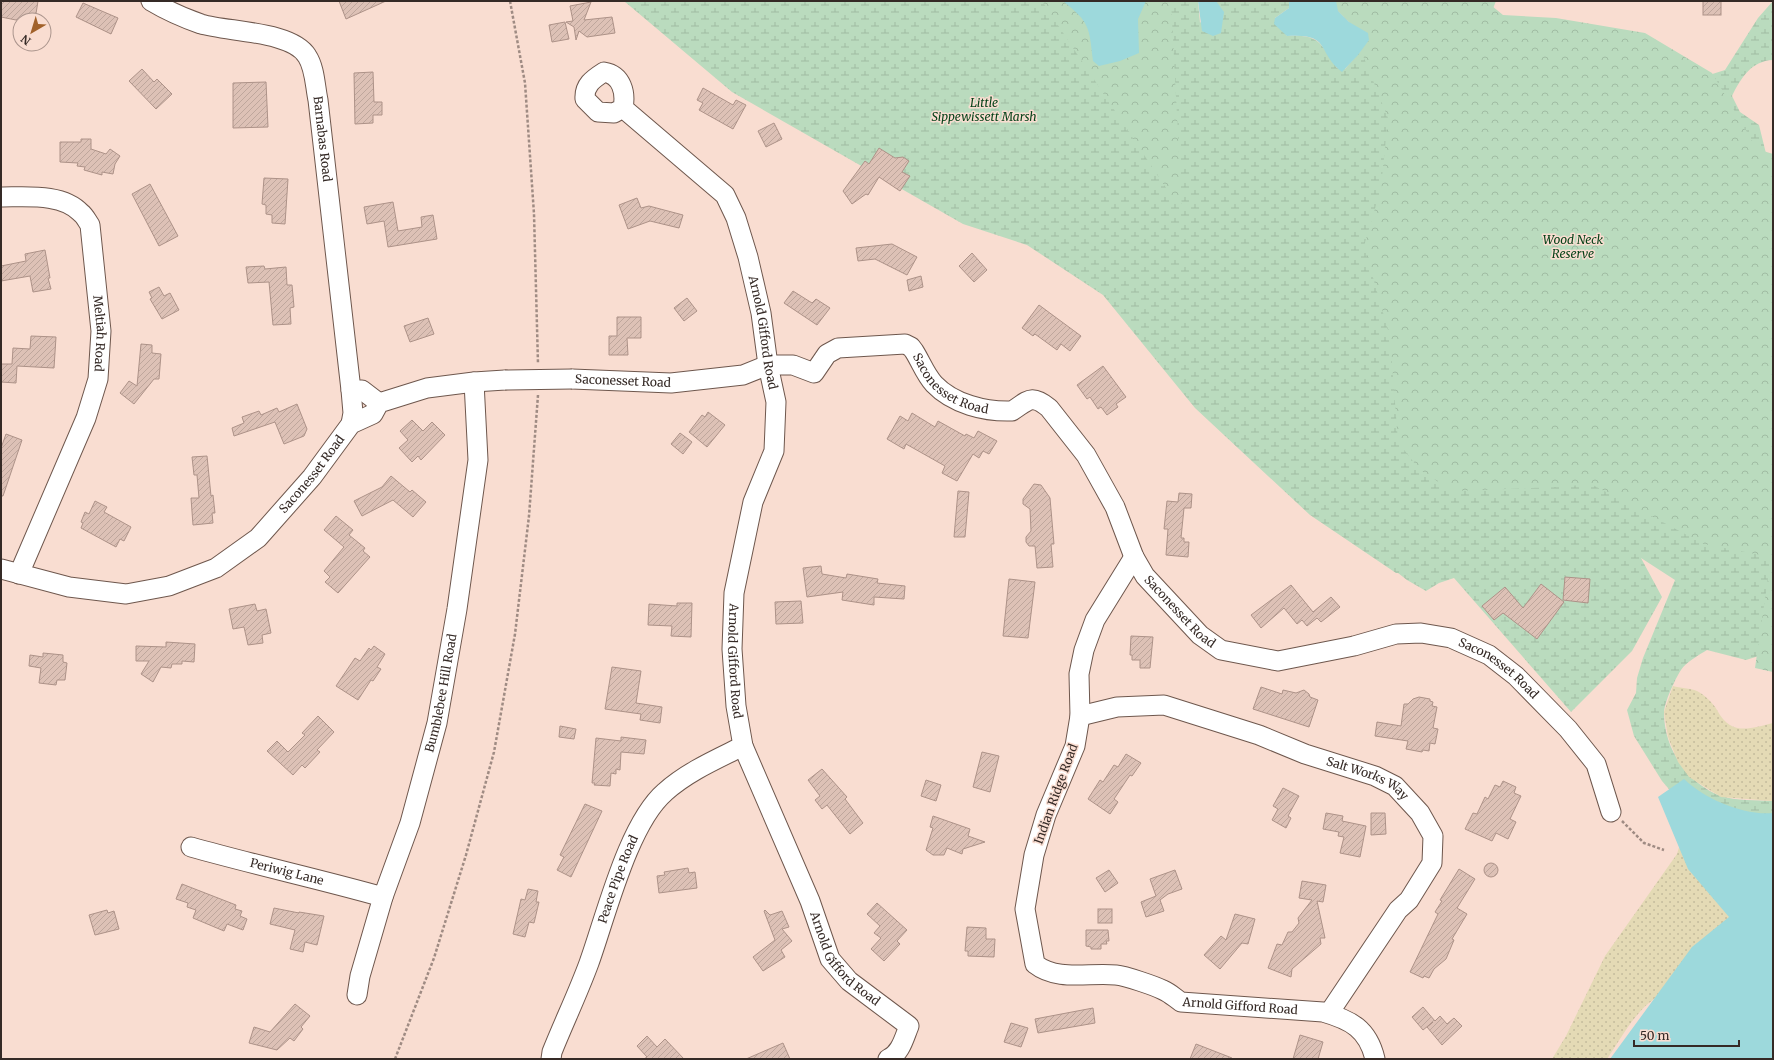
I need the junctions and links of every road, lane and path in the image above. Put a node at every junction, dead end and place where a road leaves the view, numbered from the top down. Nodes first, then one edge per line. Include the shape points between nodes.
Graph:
1 (151, 1) edge
2 (510, 1) edge
3 (623, 108) dead end
4 (1, 197) edge
5 (768, 365) junction
6 (538, 369) dead end
7 (474, 382) junction
8 (351, 390) junction
9 (538, 392) dead end
10 (379, 403) junction
11 (351, 424) junction
12 (1134, 557) junction
13 (10, 572) edge
14 (1080, 716) junction
15 (743, 746) junction
16 (1616, 815) joint
17 (191, 848) dead end
18 (1664, 850) dead end
19 (383, 897) junction
20 (1041, 968) joint
21 (357, 995) dead end
22 (1329, 1013) junction
23 (395, 1059) edge
24 (551, 1059) edge
25 (888, 1059) edge
26 (1375, 1059) edge

1 - 8 street, Barnabas Road via 202,24 289,41 307,55 313,68 318,100
2 - 6 path via 525,84 534,214
3 - 5 street, Arnold Gifford Road via 725,195 736,218 748,257 761,313
4 - 13 street, Meltiah Road via 44,197 65,202 81,212 90,225 101,331 98,379 86,418
5 - 7 street, Saconesset Road, bridge via 743,375 671,383 572,379
5 - 12 street, Saconesset Road via 793,365 814,372 827,354 838,348 904,344 914,351 933,383 960,402 1002,411 1012,410 1032,399 1043,403 1086,456 1115,507
5 - 15 street, Arnold Gifford Road via 776,402 774,451 753,502 734,594 733,656 736,706
7 - 10 street, Saconesset Road via 427,388
7 - 19 street, Bumblebee Hill Road via 478,460 457,609 437,723 410,823
8 - 10 street via 362,390
8 - 11 street, Barnabas Road
9 - 23 path via 530,516 515,634 494,752 434,958
10 - 11 street, Saconesset Road via 373,414
11 - 13 street, Saconesset Road via 312,477 258,538 216,568 169,586 126,594 69,587
12 - 14 street, Indian Ridge Road via 1095,620 1084,650 1079,674
12 - 16 street, Saconesset Road via 1145,576 1178,614 1221,650 1278,661 1354,646 1396,634 1421,633 1451,638 1489,655 1516,676 1590,754
14 - 20 street, Indian Ridge Road via 1075,746 1046,815 1031,869 1025,909 1035,964
14 - 22 street, Salt Works Way via 1117,707 1164,705 1375,776 1395,786 1420,813 1433,836 1432,863 1410,900 1398,910
15 - 24 street, Peace Pipe Road via 688,776 665,792 650,809 628,851 589,964
15 - 25 street, Arnold Gifford Road via 810,901 830,959 849,981 909,1026 900,1048
16 - 18 path via 1644,843
17 - 19 street, Periwig Lane
19 - 21 street, Bumblebee Hill Road
20 - 22 street, Arnold Gifford Road via 1052,973 1117,975 1163,990 1181,1002
22 - 26 street, Arnold Gifford Road via 1342,1018 1365,1034

